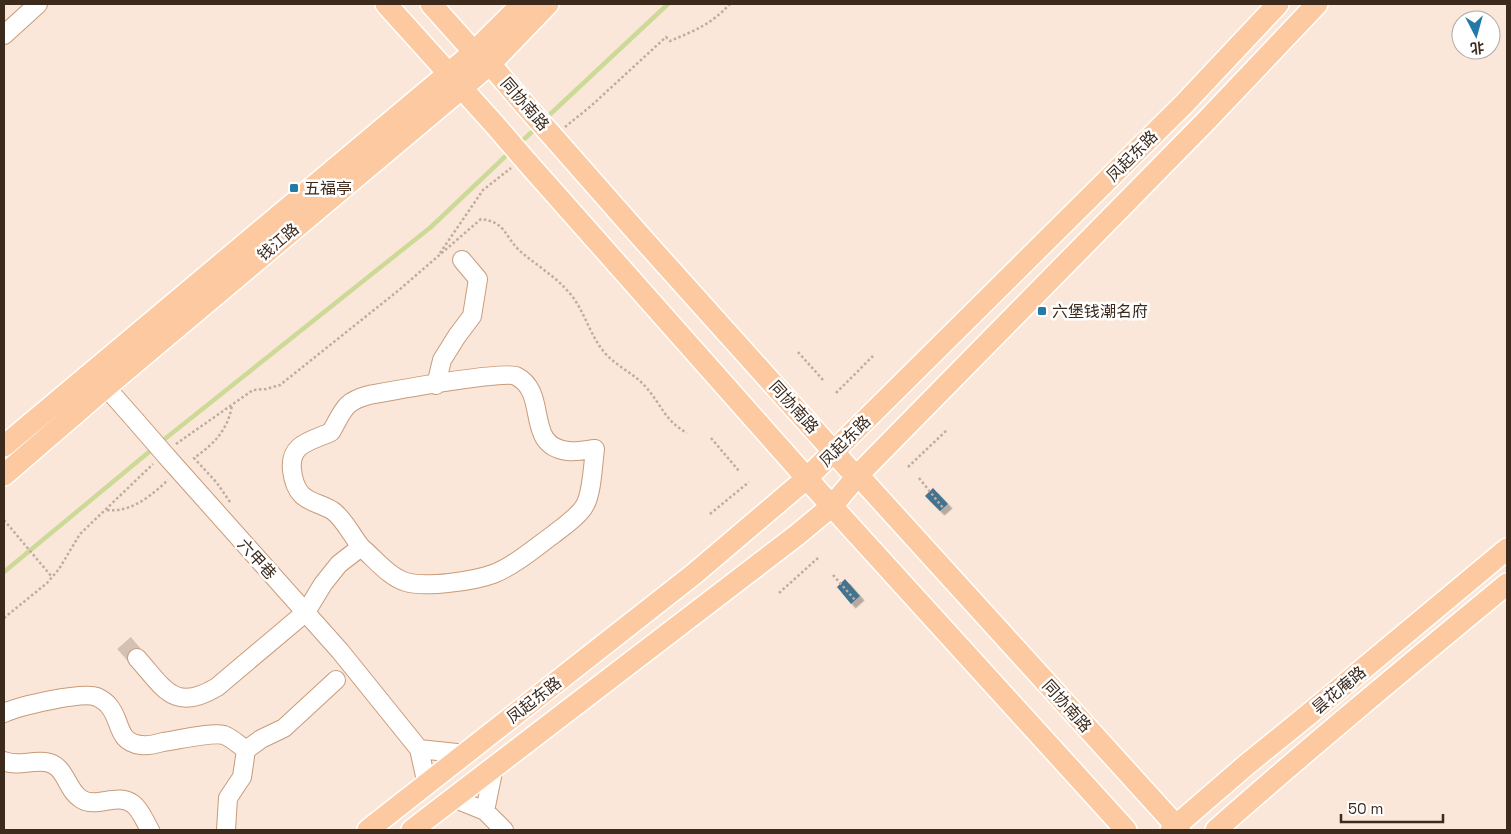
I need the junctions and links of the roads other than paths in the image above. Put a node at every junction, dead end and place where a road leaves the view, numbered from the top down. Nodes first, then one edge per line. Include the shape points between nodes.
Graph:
1 (38, 4) edge
2 (386, 4) edge
3 (431, 4) edge
4 (522, 4) edge
5 (548, 4) edge
6 (1278, 4) edge
7 (1317, 4) edge
8 (4, 35) edge
9 (482, 58) junction
10 (455, 80) junction
11 (462, 260) dead end
12 (99, 379) junction
13 (436, 384) junction
14 (4, 446) edge
15 (834, 452) junction
16 (4, 475) edge
17 (858, 475) junction
18 (807, 478) junction
19 (832, 506) junction
20 (360, 547) junction
21 (1507, 549) edge
22 (1507, 584) edge
23 (306, 612) junction
24 (136, 658) tunnel mouth
25 (336, 680) dead end
26 (4, 712) edge
27 (419, 749) junction
28 (246, 750) junction
29 (466, 754) junction
30 (4, 761) edge
31 (494, 767) junction
32 (427, 785) junction
33 (453, 798) junction
34 (485, 811) junction
35 (1176, 829) edge
36 (150, 830) edge
37 (226, 830) edge
38 (368, 830) edge
39 (412, 830) edge
40 (504, 830) edge
41 (1126, 830) edge
42 (1216, 830) edge

1 - 8 street
2 - 10 main road
3 - 9 main road, 同协南路
4 - 9 main road, 钱江路
5 - 9 main road, 钱江路
6 - 15 main road, 凤起东路 via 1185,104
7 - 17 main road, 凤起东路
9 - 10 main road, 钱江路
9 - 15 main road, 同协南路, bridge via 524,104 558,134 642,238
10 - 12 main road, 钱江路 via 296,203
10 - 18 main road, bridge via 495,125 520,164
11 - 13 street via 478,278 472,316 442,360
12 - 14 main road, 钱江路
12 - 16 main road, 钱江路
12 - 23 street, 六甲巷, bridge
13 - 20 street via 354,399 343,408 331,432 304,442 296,451 291,462 294,483 310,501 334,511
13 - 20 street via 503,374 515,376 528,385 546,442 570,451 595,449 585,506 524,556 493,574 456,582 425,586 405,582
15 - 17 main road, 同协南路
15 - 18 main road, 凤起东路
17 - 19 main road, 凤起东路
17 - 35 main road, 同协南路
18 - 19 main road
18 - 29 main road, 凤起东路 via 694,574
19 - 31 main road, 凤起东路
19 - 41 main road
20 - 23 street via 339,564
21 - 35 main road, 昙花庵路 via 1244,766
22 - 42 main road, 昙花庵路
23 - 24 street via 202,696 171,695
23 - 27 street, 六甲巷
25 - 28 street via 284,728
26 - 28 street via 52,701 97,697 109,706 122,735 131,743 143,746 223,735
27 - 29 street
27 - 32 street, 六甲巷
28 - 37 street via 242,777 228,798
29 - 32 main road, 凤起东路
30 - 36 street via 10,764 45,762 56,765 76,795 84,801 121,800 133,804
31 - 33 main road, 凤起东路
31 - 34 street
32 - 38 main road, 凤起东路
33 - 34 street
33 - 39 main road, 凤起东路
34 - 40 street

